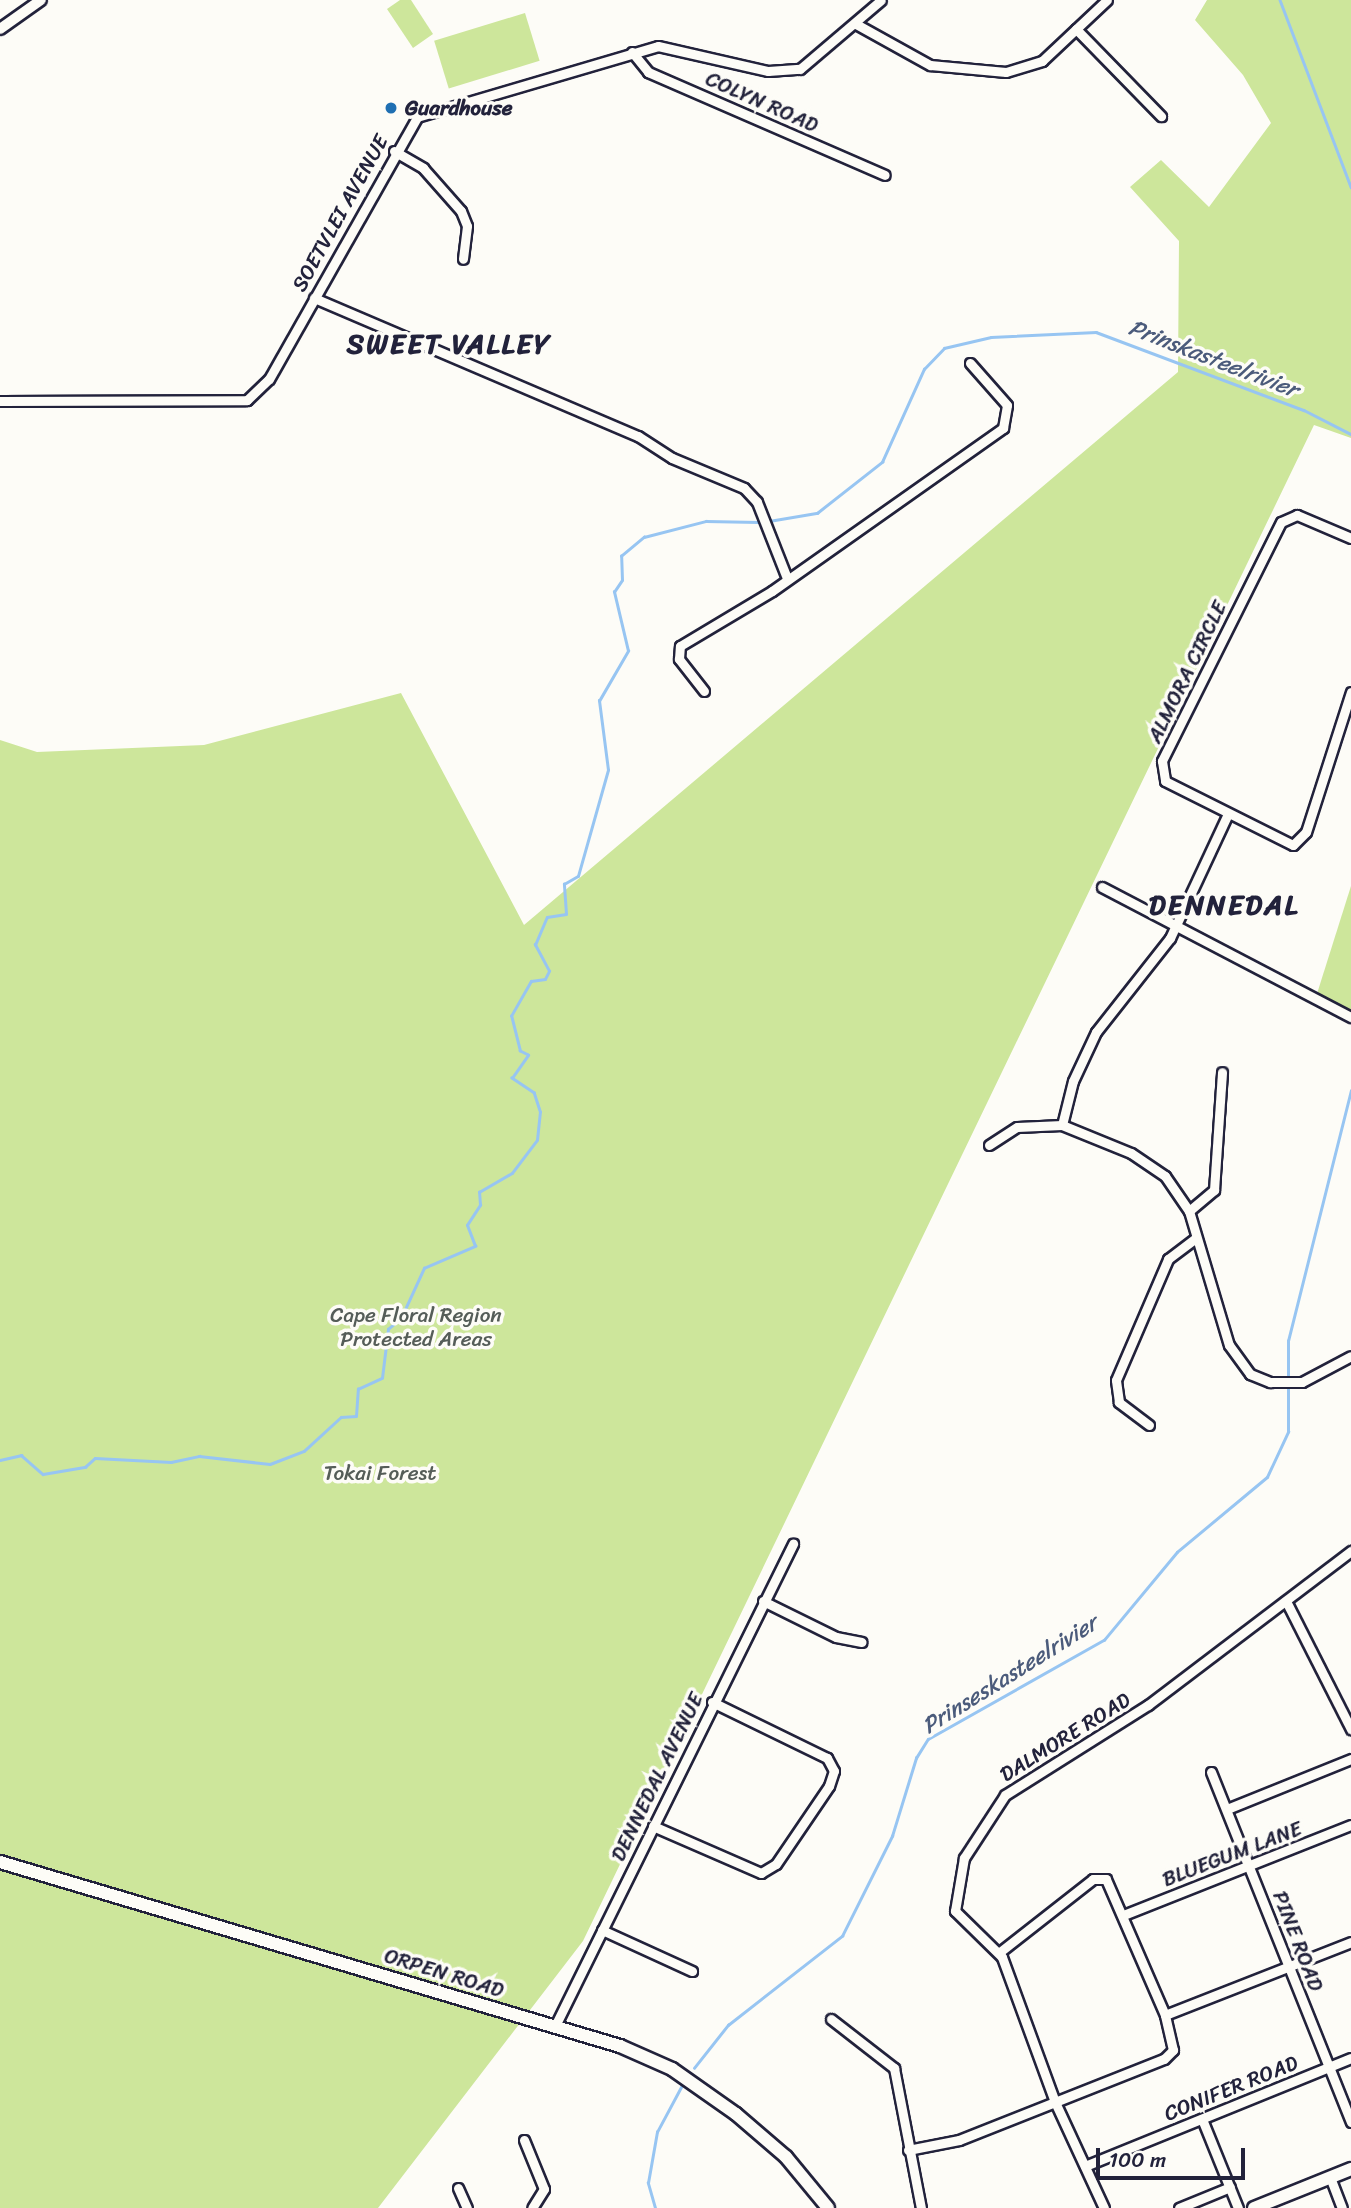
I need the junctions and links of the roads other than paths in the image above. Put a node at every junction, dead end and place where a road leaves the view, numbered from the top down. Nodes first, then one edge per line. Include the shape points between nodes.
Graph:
1 (41, 0) edge
2 (881, 0) edge
3 (1107, 0) edge
4 (856, 24) junction
5 (0, 29) edge
6 (1076, 29) junction
7 (632, 52) junction
8 (1161, 116) dead end
9 (394, 151) junction
10 (885, 175) dead end
11 (463, 259) dead end
12 (314, 298) junction
13 (970, 363) dead end
14 (0, 401) edge
15 (1351, 538) edge
16 (788, 578) junction
17 (704, 691) dead end
18 (1351, 692) edge
19 (1227, 816) junction
20 (1102, 887) dead end
21 (1176, 927) junction
22 (1351, 1017) edge
23 (1222, 1072) dead end
24 (1062, 1125) junction
25 (989, 1145) dead end
26 (1189, 1211) junction
27 (1196, 1238) junction
28 (1351, 1356) edge
29 (1150, 1425) dead end
30 (793, 1544) dead end
31 (1351, 1551) edge
32 (763, 1601) junction
33 (1286, 1601) junction
34 (862, 1642) dead end
35 (712, 1702) junction
36 (1351, 1729) edge
37 (1351, 1759) edge
38 (1211, 1772) dead end
39 (1227, 1809) junction
40 (1351, 1825) edge
41 (653, 1826) junction
42 (0, 1862) edge
43 (1250, 1866) junction
44 (1125, 1914) junction
45 (602, 1930) junction
46 (1351, 1942) edge
47 (1000, 1952) junction
48 (1289, 1967) junction
49 (692, 1971) dead end
50 (1165, 2015) junction
51 (831, 2019) dead end
52 (555, 2026) junction
53 (1351, 2059) edge
54 (1329, 2067) junction
55 (1055, 2102) junction
56 (1202, 2119) junction
57 (1351, 2122) edge
58 (524, 2140) dead end
59 (908, 2150) junction
60 (1085, 2166) junction
61 (1351, 2169) edge
62 (1330, 2177) junction
63 (458, 2188) dead end
64 (1230, 2188) junction
65 (467, 2208) edge
66 (532, 2208) edge
67 (828, 2208) edge
68 (921, 2208) edge
69 (1104, 2208) edge
70 (1179, 2208) edge
71 (1238, 2208) edge
72 (1254, 2208) edge
73 (1342, 2208) edge

1 - 5 street
2 - 4 street, SOETVLEI AVENUE
3 - 6 street
4 - 6 street via 930,65 1006,72 1042,61
4 - 7 street, SOETVLEI AVENUE via 812,62 789,72 684,47
6 - 8 street
7 - 9 street, SOETVLEI AVENUE via 417,117
7 - 10 street, COLYN ROAD via 648,72
9 - 11 street via 423,168 461,211 467,226
9 - 12 street, SOETVLEI AVENUE
12 - 14 street, SOETVLEI AVENUE via 264,387 247,400
12 - 16 street via 626,430 744,488 757,502
13 - 16 street via 1007,405 1003,428
15 - 19 street, ALMORA CIRCLE via 1297,515 1280,522 1162,761 1168,785
16 - 17 street via 680,646 680,659
18 - 19 street, ALMORA CIRCLE via 1303,838 1287,844
19 - 21 street
20 - 21 street
21 - 22 street
21 - 24 street via 1096,1032 1073,1081
23 - 26 street via 1214,1190
24 - 25 street via 1017,1127
24 - 26 street via 1150,1164 1174,1185
26 - 27 street
27 - 28 street via 1215,1304 1241,1366 1282,1383 1302,1382
27 - 29 street via 1168,1259 1116,1380 1119,1402
30 - 32 street, DENNEDAL AVENUE
31 - 33 street, DALMORE ROAD
32 - 34 street via 836,1637
32 - 35 street, DENNEDAL AVENUE
33 - 36 street
33 - 47 street, DALMORE ROAD via 1148,1705 990,1809 964,1858 954,1904 967,1929
35 - 41 street, DENNEDAL AVENUE
35 - 41 street via 827,1758 834,1771 829,1786 776,1864 761,1873
37 - 39 street
38 - 39 street, PINE ROAD
39 - 43 street, PINE ROAD
40 - 43 street, BLUEGUM LANE
41 - 45 street, DENNEDAL AVENUE
42 - 52 main road, ORPEN ROAD
43 - 44 street, BLUEGUM LANE
43 - 48 street, PINE ROAD
44 - 47 street via 1107,1879 1097,1877
44 - 50 street
45 - 49 street
45 - 52 street, DENNEDAL AVENUE
46 - 48 street
47 - 55 street
48 - 50 street
48 - 54 street, PINE ROAD
50 - 55 street via 1173,2045 1169,2055
51 - 59 street via 894,2068
52 - 67 main road, ORPEN ROAD via 672,2069 786,2157
53 - 54 street, CONIFER ROAD
54 - 56 street, CONIFER ROAD
54 - 57 street, PINE ROAD
55 - 59 street via 959,2140
55 - 60 street
56 - 60 street, CONIFER ROAD
56 - 64 street
58 - 66 street via 544,2189
59 - 68 street
60 - 69 street
61 - 62 main road
62 - 72 main road
62 - 73 street
63 - 65 street
64 - 70 street
64 - 71 street

